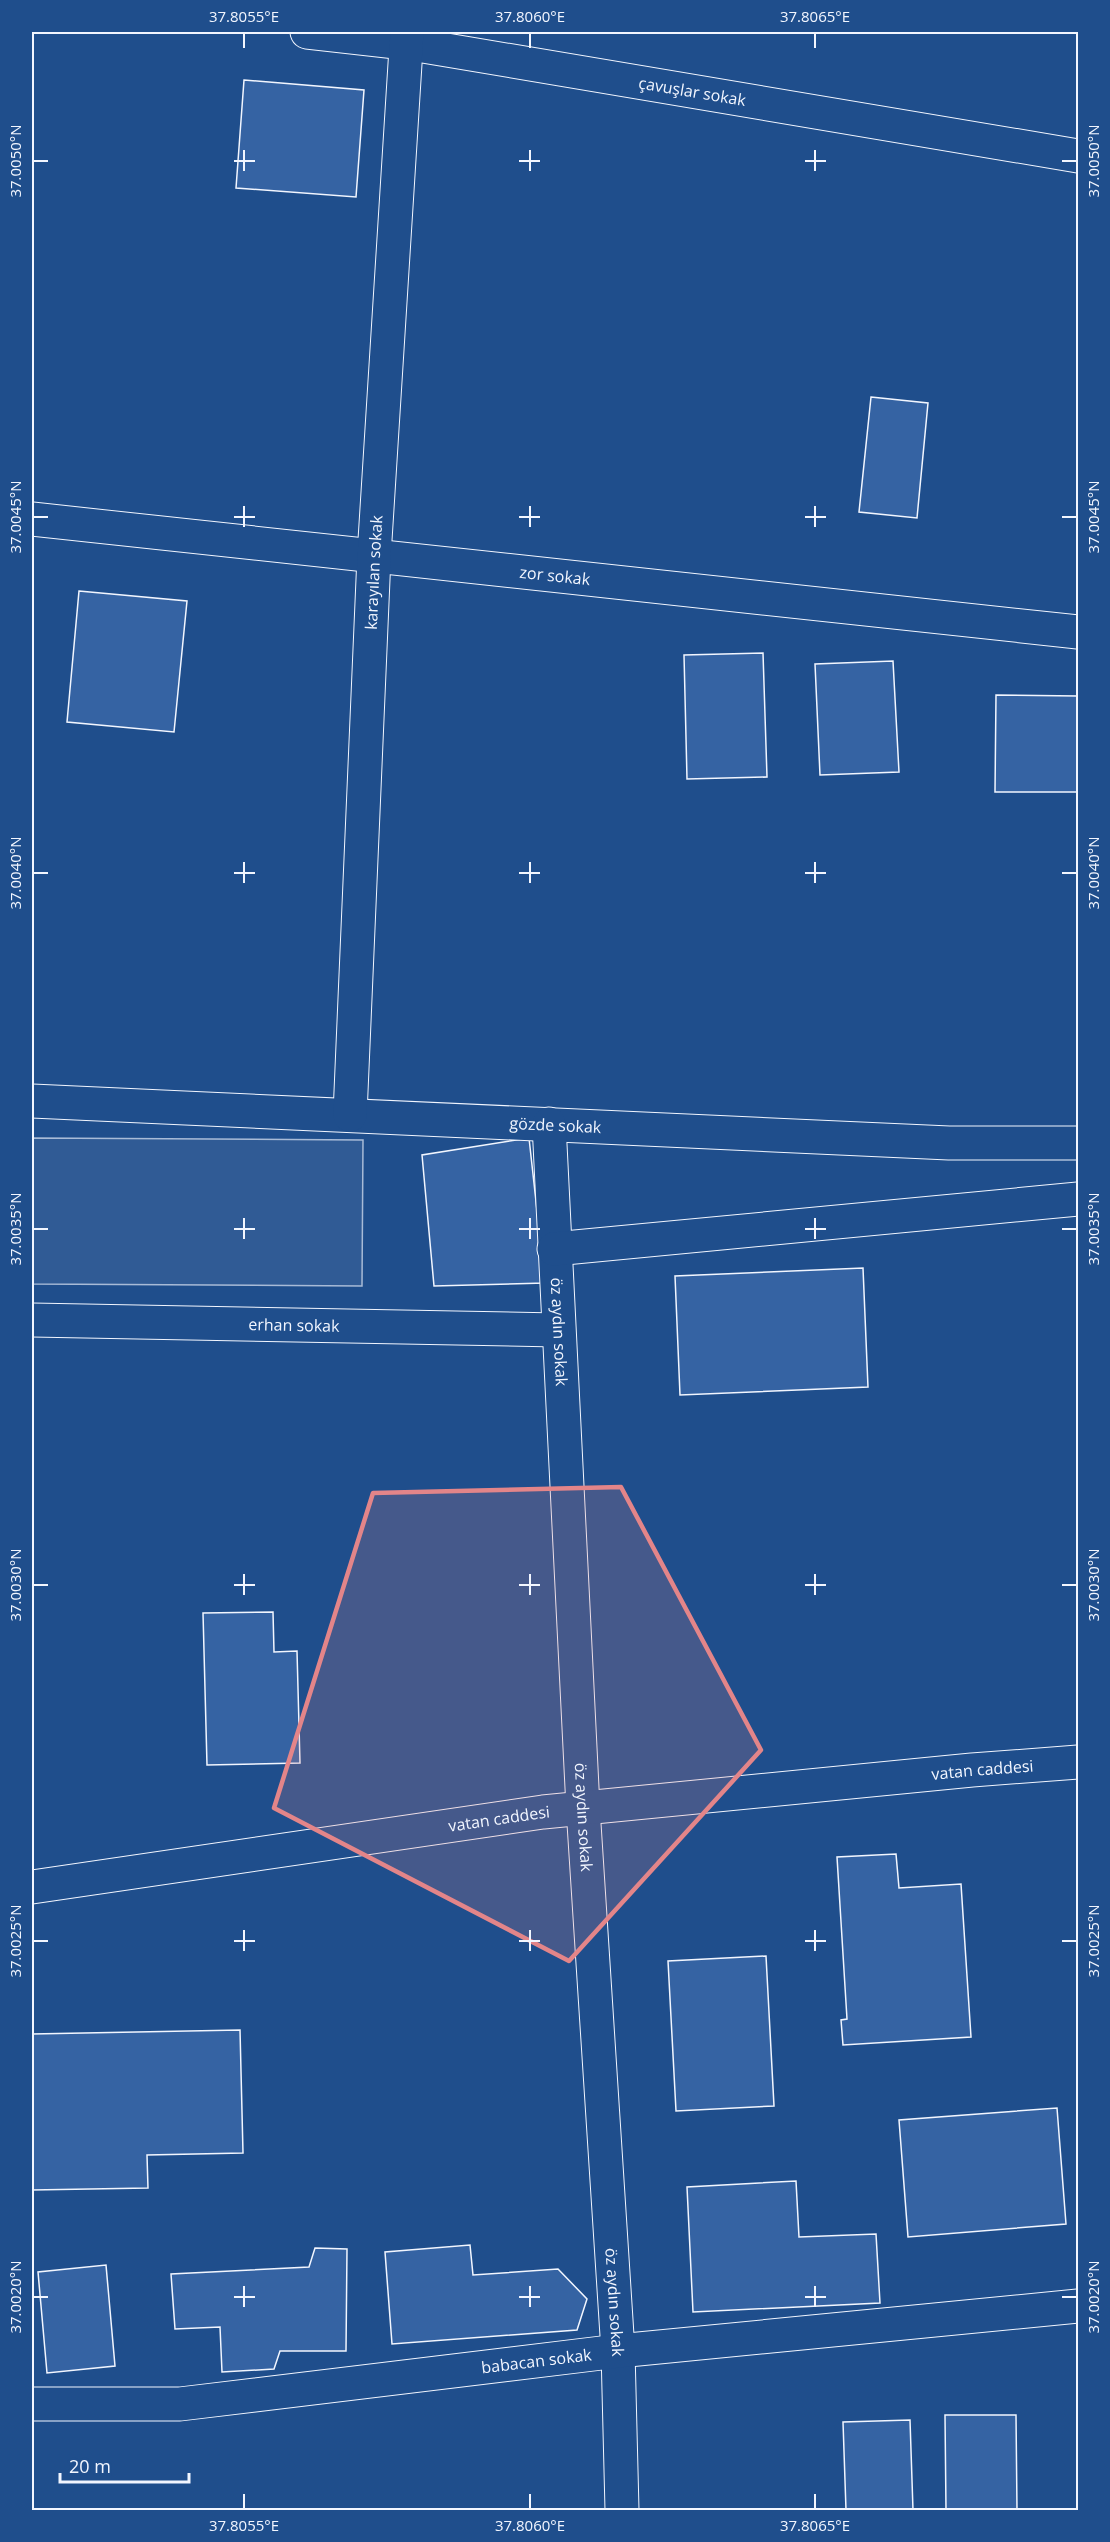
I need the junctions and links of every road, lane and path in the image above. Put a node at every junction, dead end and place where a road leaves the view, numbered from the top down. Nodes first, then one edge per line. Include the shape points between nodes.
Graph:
1 (307, 32) edge
2 (406, 37) edge
3 (1078, 156) edge
4 (32, 519) edge
5 (374, 556) junction
6 (1078, 632) edge
7 (32, 1101) edge
8 (350, 1115) junction
9 (549, 1124) junction
10 (1078, 1143) edge
11 (1078, 1199) edge
12 (554, 1249) junction
13 (32, 1320) edge
14 (558, 1330) junction
15 (1078, 1762) edge
16 (583, 1808) junction
17 (32, 1887) edge
18 (1078, 2306) edge
19 (618, 2351) junction
20 (32, 2404) edge
21 (622, 2511) edge

1 - 2 street, çavuşlar sokak
2 - 3 street, çavuşlar sokak
2 - 5 street, karayılan sokak
4 - 5 street, zor sokak
5 - 6 street, zor sokak
5 - 8 street, karayılan sokak
7 - 8 street, gözde sokak
8 - 9 street, gözde sokak
9 - 10 street, gözde sokak via 949,1143
9 - 12 street, öz aydın sokak
11 - 12 street
12 - 14 street, öz aydın sokak
13 - 14 street, erhan sokak
14 - 16 street, öz aydın sokak
15 - 16 street, vatan caddesi
16 - 17 street, vatan caddesi
16 - 19 street, öz aydın sokak
18 - 19 street, babacan sokak
19 - 20 street, babacan sokak via 180,2404
19 - 21 street, öz aydın sokak

